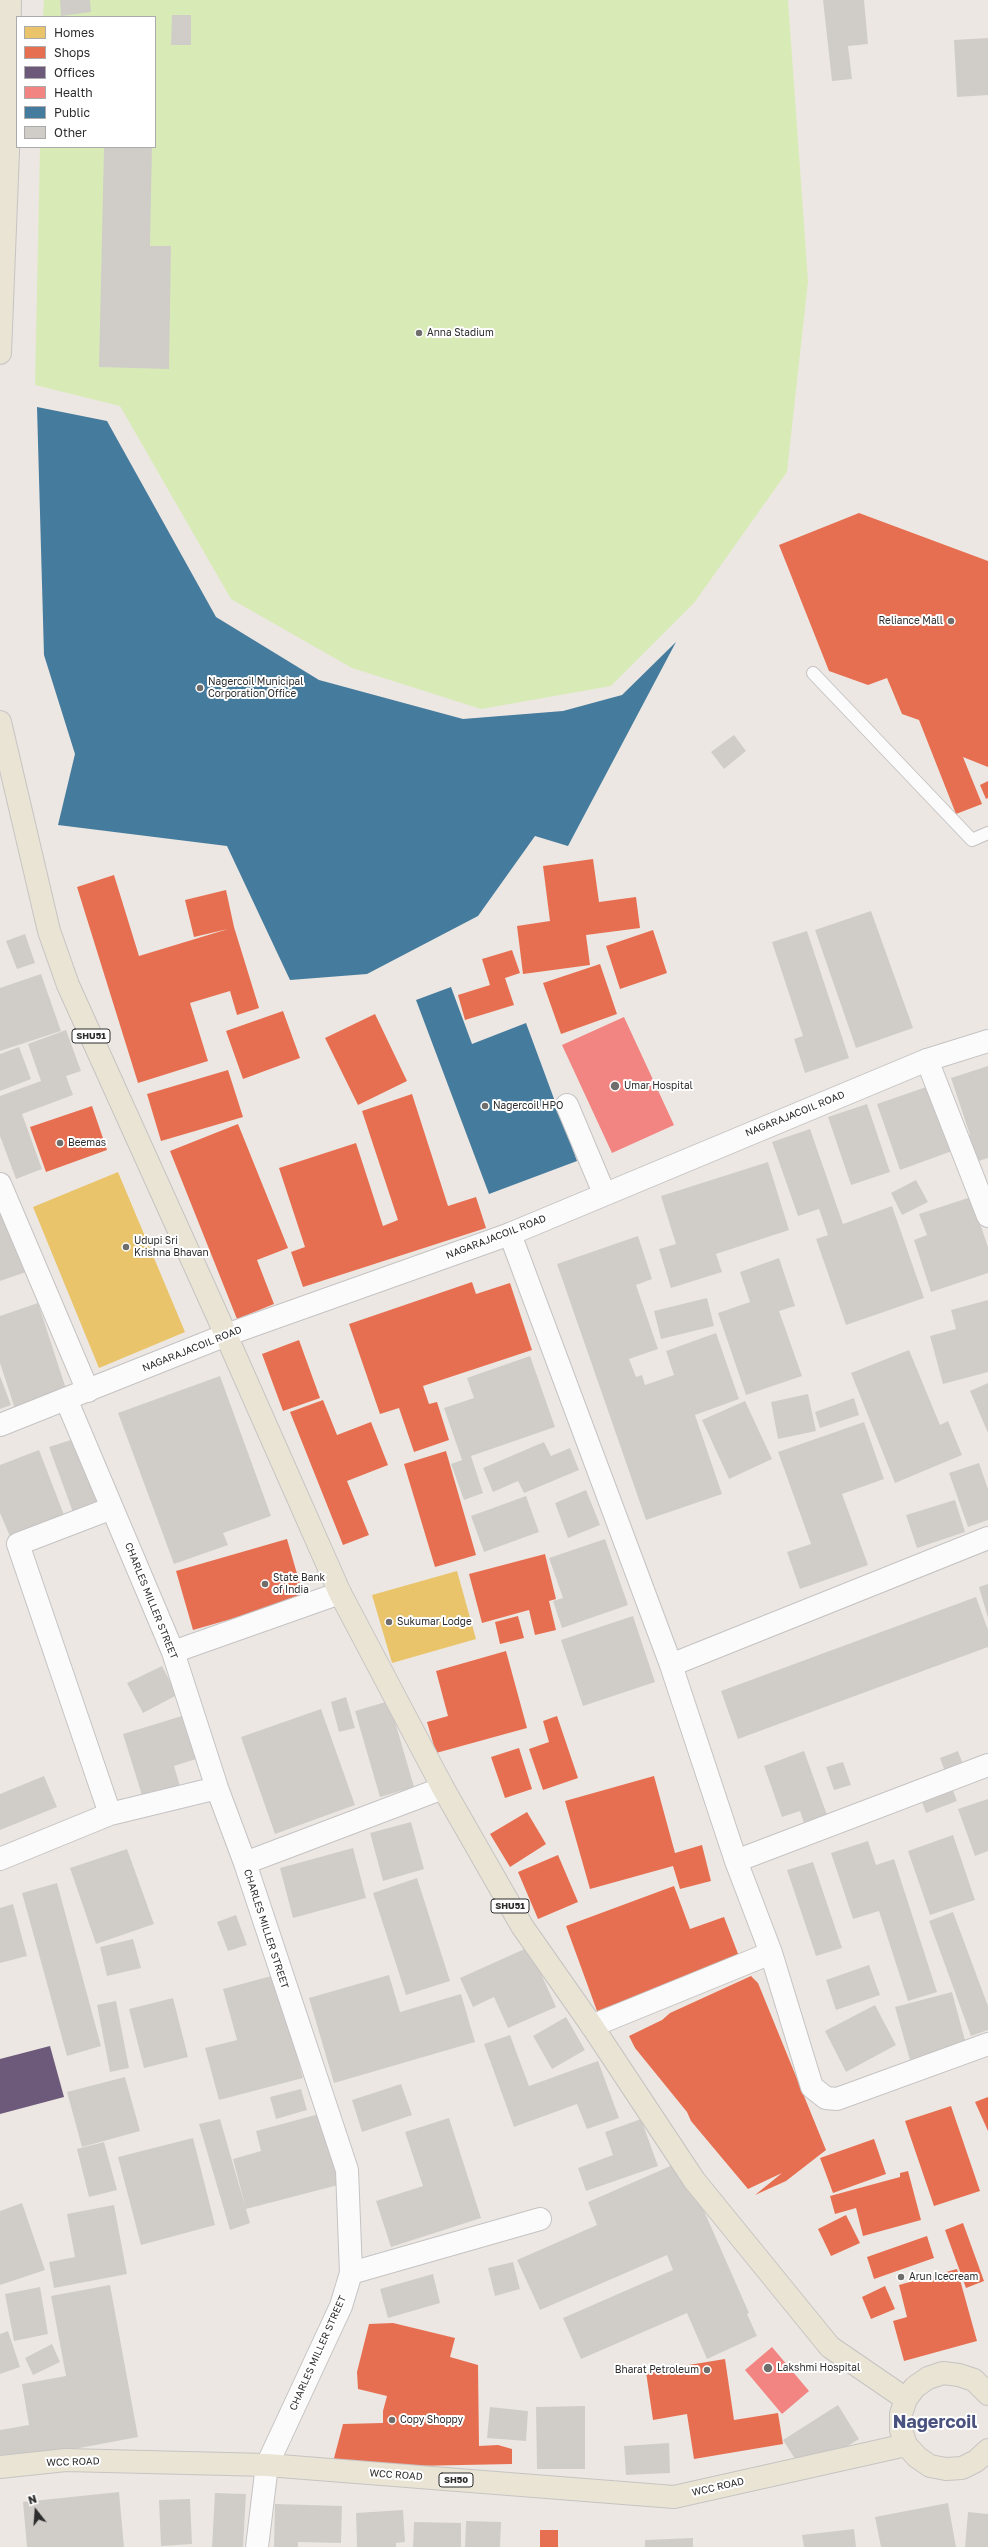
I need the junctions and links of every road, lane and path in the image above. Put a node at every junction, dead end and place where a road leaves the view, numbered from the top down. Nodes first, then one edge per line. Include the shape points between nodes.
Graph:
1 (10, 0) edge
2 (0, 353) edge
3 (813, 672) dead end
4 (0, 722) edge
5 (988, 833) edge
6 (988, 1041) edge
7 (927, 1060) junction
8 (567, 1105) dead end
9 (0, 1184) edge
10 (604, 1193) junction
11 (988, 1216) edge
12 (510, 1234) junction
13 (226, 1335) junction
14 (88, 1391) junction
15 (66, 1400) junction
16 (0, 1425) edge
17 (112, 1508) junction
18 (988, 1538) edge
19 (340, 1593) junction
20 (174, 1652) junction
21 (670, 1665) junction
22 (988, 1765) edge
23 (217, 1788) junction
24 (443, 1788) junction
25 (110, 1814) junction
26 (0, 1859) edge
27 (736, 1861) junction
28 (245, 1863) junction
29 (770, 1954) junction
30 (592, 2026) junction
31 (988, 2044) edge
32 (540, 2219) dead end
33 (351, 2273) junction
34 (988, 2394) edge
35 (906, 2399) junction
36 (906, 2445) junction
37 (984, 2461) edge
38 (267, 2465) junction
39 (0, 2467) edge
40 (257, 2547) edge

1 - 2 main road via 8,152
3 - 5 lane via 972,840
4 - 13 main road, SHU51 via 49,931 68,985
6 - 7 street, NAGARAJACOIL ROAD
7 - 10 street, NAGARAJACOIL ROAD
7 - 11 street
8 - 10 street
9 - 14 street
10 - 12 street, NAGARAJACOIL ROAD
12 - 13 street, NAGARAJACOIL ROAD
12 - 21 street
13 - 14 street, NAGARAJACOIL ROAD
13 - 19 main road, SHU51
14 - 15 street, NAGARAJACOIL ROAD
15 - 16 street, NAGARAJACOIL ROAD
15 - 17 street, CHARLES MILLER STREET
17 - 20 street, CHARLES MILLER STREET
17 - 25 street via 18,1544
18 - 21 street
19 - 20 street
19 - 24 main road, SHU51
20 - 23 street, CHARLES MILLER STREET
21 - 27 street
22 - 27 street
23 - 25 street
23 - 28 street, CHARLES MILLER STREET
24 - 28 street
24 - 30 main road, SHU51 via 522,1926
25 - 26 street
27 - 29 street
28 - 33 street, CHARLES MILLER STREET via 347,2170
29 - 30 street
29 - 31 street via 812,2087 826,2098 837,2099
30 - 35 main road, SHU51 via 694,2180 830,2347
32 - 33 street
33 - 38 street, CHARLES MILLER STREET via 341,2306
34 - 35 main road via 974,2380 959,2374 943,2374 928,2378 915,2387
35 - 36 main road via 901,2414 901,2430
36 - 37 main road via 930,2466 962,2468
36 - 38 main road, WCC ROAD / SH50 via 674,2497
38 - 39 main road, WCC ROAD / SH50 via 66,2460
38 - 40 street, CHARLES MILLER STREET

